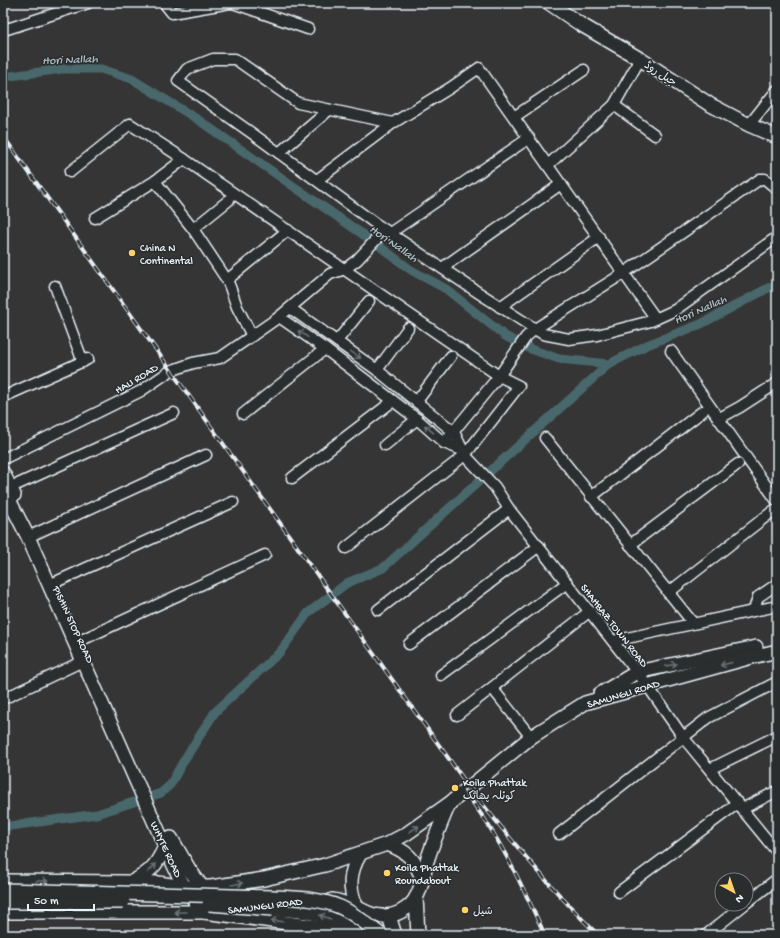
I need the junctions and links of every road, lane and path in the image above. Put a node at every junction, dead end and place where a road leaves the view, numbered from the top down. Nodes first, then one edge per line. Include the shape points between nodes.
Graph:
1 (88, 3) edge
2 (164, 3) edge
3 (230, 3) edge
4 (233, 3) edge
5 (551, 4) edge
6 (3, 25) edge
7 (308, 29) dead end
8 (640, 59) junction
9 (584, 70) dead end
10 (777, 90) edge
11 (614, 105) junction
12 (329, 110) junction
13 (514, 117) junction
14 (393, 123) junction
15 (749, 126) junction
16 (655, 135) dead end
17 (777, 137) edge
18 (529, 138) junction
19 (280, 153) junction
20 (184, 158) junction
21 (548, 165) junction
22 (70, 172) dead end
23 (316, 180) junction
24 (155, 181) junction
25 (561, 184) junction
26 (777, 189) edge
27 (229, 200) dead end
28 (95, 218) dead end
29 (193, 229) junction
30 (288, 230) junction
31 (384, 233) junction
32 (599, 237) junction
33 (777, 237) edge
34 (442, 268) junction
35 (345, 269) junction
36 (624, 273) junction
37 (227, 280) junction
38 (55, 286) dead end
39 (369, 301) dead end
40 (500, 307) junction
41 (290, 308) junction
42 (279, 317) junction
43 (656, 319) junction
44 (408, 328) dead end
45 (535, 329) junction
46 (252, 336) junction
47 (337, 341) junction
48 (325, 350) junction
49 (671, 352) dead end
50 (451, 356) dead end
51 (377, 370) junction
52 (499, 376) junction
53 (777, 383) edge
54 (3, 397) edge
55 (393, 401) junction
56 (417, 401) junction
57 (703, 411) dead end
58 (174, 413) dead end
59 (243, 414) dead end
60 (417, 419) junction
61 (718, 419) junction
62 (454, 432) junction
63 (545, 438) dead end
64 (444, 443) junction
65 (385, 445) dead end
66 (463, 452) junction
67 (206, 455) dead end
68 (3, 459) edge
69 (738, 464) dead end
70 (3, 473) edge
71 (292, 478) dead end
72 (6, 489) edge
73 (592, 497) junction
74 (233, 502) dead end
75 (775, 506) edge
76 (509, 509) junction
77 (31, 535) junction
78 (630, 545) junction
79 (539, 546) junction
80 (346, 548) dead end
81 (265, 555) dead end
82 (567, 583) junction
83 (52, 584) junction
84 (777, 584) edge
85 (668, 593) junction
86 (777, 606) edge
87 (378, 610) dead end
88 (754, 610) junction
89 (590, 611) junction
90 (693, 623) junction
91 (78, 641) junction
92 (613, 641) junction
93 (777, 643) edge
94 (409, 644) dead end
95 (777, 651) edge
96 (83, 661) junction
97 (637, 672) junction
98 (442, 675) dead end
99 (777, 682) edge
100 (647, 685) junction
101 (492, 688) junction
102 (3, 699) edge
103 (585, 703) junction
104 (457, 715) dead end
105 (777, 736) edge
106 (531, 737) junction
107 (684, 737) junction
108 (710, 769) junction
109 (139, 779) junction
110 (777, 791) edge
111 (450, 803) junction
112 (740, 806) junction
113 (559, 834) dead end
114 (387, 844) junction
115 (165, 846) junction
116 (776, 847) edge
117 (360, 854) junction
118 (422, 879) junction
119 (777, 879) edge
120 (3, 881) edge
121 (130, 883) junction
122 (184, 887) junction
123 (202, 887) junction
124 (3, 890) edge
125 (619, 892) dead end
126 (416, 897) junction
127 (754, 898) edge
128 (3, 902) edge
129 (357, 908) junction
130 (3, 912) edge
131 (204, 912) junction
132 (736, 912) edge
133 (389, 916) junction
134 (342, 935) edge
135 (359, 935) edge
136 (381, 935) edge
137 (395, 935) edge
138 (418, 935) edge
139 (706, 935) edge

1 - 6 street via 7,29
2 - 3 street via 172,13
4 - 7 street
5 - 8 main road, جیل روڈ
8 - 11 street
8 - 15 main road, جیل روڈ via 709,104
9 - 13 street
10 - 15 street
11 - 16 street
11 - 21 street
12 - 14 street
12 - 19 street
12 - 19 street via 298,103 236,58 213,59 187,69 178,81
13 - 14 street via 479,68
13 - 18 street
14 - 23 street
15 - 17 main road, جیل روڈ
18 - 21 street
18 - 31 street, HALI ROAD
19 - 23 street
20 - 22 street via 130,124
20 - 24 street
20 - 30 street
21 - 25 street
23 - 31 street
24 - 28 street
24 - 29 street
25 - 32 street
25 - 34 street
26 - 36 street via 765,179 760,179
27 - 29 street
29 - 37 street
30 - 35 street
30 - 37 street
31 - 34 street
31 - 35 street, HALI ROAD
32 - 36 street
32 - 40 street
33 - 43 street via 675,310
34 - 40 street
35 - 41 street, HALI ROAD via 330,274
35 - 52 street
36 - 43 street
36 - 45 street
37 - 46 street
38 - 54 street via 86,361
39 - 47 street
40 - 45 street
41 - 42 street, HALI ROAD
41 - 47 street
42 - 46 street, HALI ROAD
48 -> 42 street
43 - 45 street via 597,335 569,339 543,334
44 - 51 street
45 - 52 street via 513,354
46 - 68 street, HALI ROAD via 220,358 170,371 141,391
47 -> 51 street
48 - 55 street
48 - 59 street
49 - 61 street
50 - 56 street
51 - 56 street
52 - 62 street
52 - 66 street via 519,386
53 - 61 street
55 - 60 street
55 - 71 street
56 - 62 street
57 - 73 street
58 - 72 street
64 -> 60 street
60 - 65 street
61 - 75 street
62 - 64 street
62 - 66 street
63 - 73 street
64 - 66 street
66 - 76 street, SHAHBAZ TOWN ROAD via 495,487
66 - 80 street
67 - 77 street
69 - 78 street
70 - 72 main road, PISHIN STOP ROAD
72 - 77 main road, PISHIN STOP ROAD
73 - 78 street
74 - 83 street
75 - 85 street
76 - 79 street, SHAHBAZ TOWN ROAD
76 - 87 street
77 - 83 main road, PISHIN STOP ROAD
78 - 85 street
79 - 82 street, SHAHBAZ TOWN ROAD
79 - 94 street
81 - 91 street
82 - 89 street, SHAHBAZ TOWN ROAD
82 - 98 street
83 - 91 main road, PISHIN STOP ROAD
84 - 88 street via 758,597
85 - 90 street
86 - 88 street
88 - 90 street
89 - 92 street, SHAHBAZ TOWN ROAD
89 - 101 street
90 - 92 street
91 - 96 main road, PISHIN STOP ROAD
91 - 109 main road, PISHIN STOP ROAD
92 - 97 street, SHAHBAZ TOWN ROAD
97 -> 93 main road
95 -> 100 main road, SAMUNGLI ROAD
96 - 102 street
96 - 109 main road, PISHIN STOP ROAD
97 - 100 street, SHAHBAZ TOWN ROAD
97 - 103 main road
99 - 107 street via 708,718
100 - 103 main road, SAMUNGLI ROAD
100 - 107 street, SHAHBAZ TOWN ROAD
101 - 104 street
101 - 106 street
103 - 106 main road, SAMUNGLI ROAD
105 - 108 street
106 - 111 main road, SAMUNGLI ROAD
107 - 108 street, SHAHBAZ TOWN ROAD
107 - 113 street
108 - 112 street, SHAHBAZ TOWN ROAD
109 - 115 main road, WHYTE ROAD via 145,801
109 - 123 main road, WHYTE ROAD via 176,848
110 - 112 street
114 -> 111 main road, SAMUNGLI ROAD
111 - 118 main road, SAMUNGLI ROAD via 434,840
112 - 116 street, SHAHBAZ TOWN ROAD
112 - 125 street
114 - 117 main road, SAMUNGLI ROAD
114 - 118 main road via 406,852 419,869
121 -> 115 main road via 153,868
115 - 122 main road, WHYTE ROAD
123 -> 117 main road, SAMUNGLI ROAD via 264,879
117 - 129 main road via 351,871 350,881
118 - 126 main road, SAMUNGLI ROAD
119 - 127 street
120 -> 121 main road, SAMUNGLI ROAD
121 - 122 main road, SAMUNGLI ROAD via 158,883
122 - 123 main road, SAMUNGLI ROAD
122 - 131 main road, WHYTE ROAD
124 - 136 main road, bridge via 299,898 339,907
126 - 133 main road, SAMUNGLI ROAD via 405,909
126 - 138 main road
135 -> 128 main road, bridge via 349,927 325,916 299,910 187,903
129 - 131 main road, SAMUNGLI ROAD via 339,901 317,900
129 - 133 main road, SAMUNGLI ROAD via 373,915
131 -> 130 main road, SAMUNGLI ROAD
134 -> 131 main road via 317,927
132 - 139 street
133 - 137 main road

